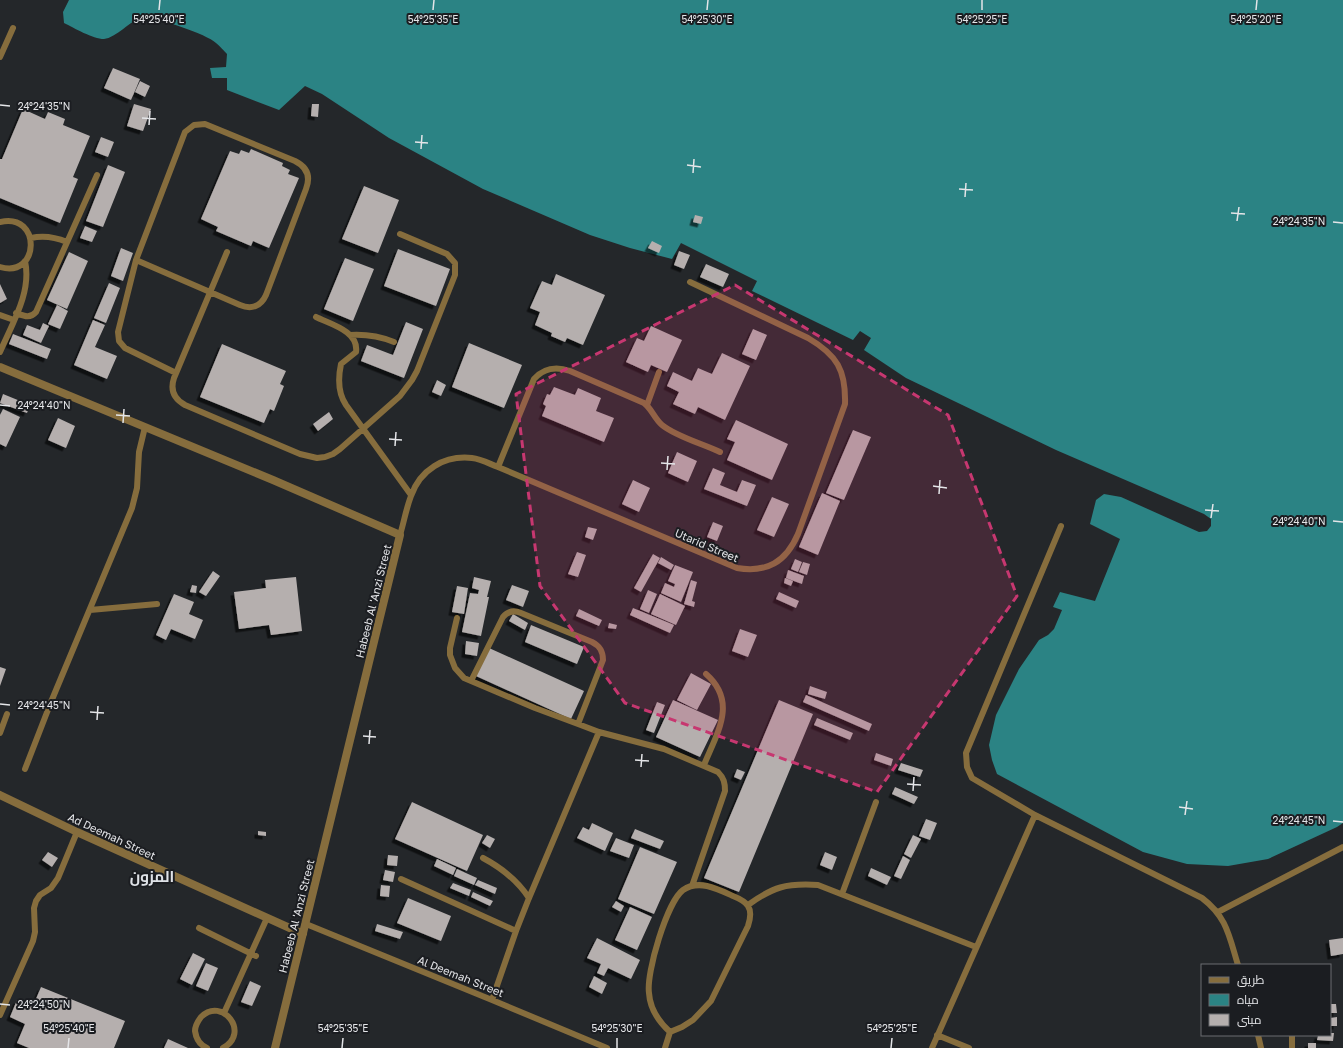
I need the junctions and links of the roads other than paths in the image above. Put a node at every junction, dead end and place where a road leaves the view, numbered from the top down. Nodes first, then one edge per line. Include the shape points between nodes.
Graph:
1 (13, 28) dead end
2 (0, 57) edge
3 (97, 175) dead end
4 (2, 220) edge
5 (400, 234) dead end
6 (31, 238) junction
7 (67, 242) junction
8 (227, 252) dead end
9 (136, 260) junction
10 (25, 261) junction
11 (0, 267) edge
12 (690, 282) dead end
13 (210, 293) junction
14 (16, 313) junction
15 (0, 315) edge
16 (316, 318) dead end
17 (14, 320) junction
18 (350, 335) junction
19 (394, 342) dead end
20 (0, 352) edge
21 (0, 367) edge
22 (660, 372) dead end
23 (176, 373) junction
24 (647, 405) junction
25 (145, 427) junction
26 (364, 428) junction
27 (720, 452) dead end
28 (498, 467) junction
29 (411, 495) junction
30 (1061, 526) dead end
31 (400, 535) junction
32 (157, 604) dead end
33 (90, 610) junction
34 (458, 618) dead end
35 (706, 674) dead end
36 (471, 681) junction
37 (7, 714) dead end
38 (578, 724) junction
39 (599, 732) junction
40 (0, 733) edge
41 (704, 765) junction
42 (25, 769) dead end
43 (0, 795) edge
44 (876, 802) dead end
45 (1035, 815) junction
46 (77, 832) junction
47 (1343, 847) edge
48 (483, 858) dead end
49 (401, 879) dead end
50 (692, 886) junction
51 (842, 894) junction
52 (529, 898) junction
53 (748, 905) junction
54 (1218, 912) junction
55 (267, 918) junction
56 (306, 924) junction
57 (199, 928) dead end
58 (516, 932) junction
59 (303, 934) junction
60 (976, 946) junction
61 (253, 955) junction
62 (1238, 964) edge
63 (492, 1000) junction
64 (224, 1013) junction
65 (0, 1014) edge
66 (670, 1032) junction
67 (937, 1034) junction
68 (1258, 1036) edge
69 (1292, 1036) edge
70 (207, 1048) edge
71 (223, 1048) edge
72 (275, 1048) edge
73 (607, 1048) edge
74 (665, 1048) edge
75 (932, 1048) edge
76 (969, 1048) edge
77 (1261, 1048) edge
78 (1292, 1048) edge

1 - 2 lane
3 - 7 lane
4 - 6 lane via 21,225
5 - 26 lane via 447,254 455,263 456,275 412,380 393,404
6 - 7 lane via 53,237
6 - 10 lane via 30,254
7 - 14 lane via 36,312 28,317
8 - 13 lane
9 - 13 lane
9 - 13 lane via 183,137 194,125 210,126 301,164 309,176 309,183 264,300 256,307 245,307
9 - 23 lane via 118,328 119,341 129,351
10 - 11 lane via 12,268
10 - 14 lane via 26,287
12 - 28 lane, Utarid Street via 822,346 834,358 842,372 846,388 845,404 798,534 784,557 762,568 737,568
13 - 23 lane
14 - 17 lane
15 - 17 lane
16 - 18 lane
17 - 20 lane
18 - 19 lane via 377,336
18 - 26 lane via 356,352 341,364 340,391 343,401
21 - 25 street, Habeeb Al 'Anzi Street
22 - 24 lane
23 - 26 lane via 172,389 180,403 308,457 317,458 333,454
24 - 27 lane via 655,418 667,428
24 - 28 lane via 564,369 544,370 530,386
25 - 31 street, Habeeb Al 'Anzi Street
25 - 33 lane via 135,498
26 - 29 lane
28 - 29 lane, Utarid Street via 473,458 447,460 425,473
29 - 31 lane, Utarid Street
30 - 45 lane via 966,753 967,767 972,778
31 - 56 street, Habeeb Al 'Anzi Street
32 - 33 lane
33 - 42 lane
34 - 36 lane via 450,655 459,674
35 - 41 lane via 719,689 724,708 723,718
36 - 38 lane
36 - 38 lane via 503,617 513,611 528,616 601,649 603,660
37 - 40 lane
38 - 39 lane
39 - 41 lane via 650,745
39 - 52 lane
41 - 50 lane via 723,777 725,791
43 - 46 street, Ad Deemah Street
44 - 51 lane
45 - 54 lane via 1192,892
45 - 60 lane
46 - 55 street, Ad Deemah Street
46 - 65 lane via 58,878 36,901 33,941
47 - 54 lane
48 - 52 lane via 501,868
49 - 58 lane
50 - 53 lane via 704,885 715,888
50 - 66 lane via 676,897 660,935 648,980 650,1003 655,1014
51 - 53 lane via 818,885 799,884 780,887 763,894
51 - 60 lane
52 - 58 lane
53 - 66 lane via 751,919 711,1001 693,1020
54 - 62 lane via 1228,931
55 - 59 street, Ad Deemah Street
55 - 61 lane
56 - 59 street, Habeeb Al 'Anzi Street
56 - 63 lane, Al Deemah Street
57 - 61 lane
58 - 63 lane
59 - 72 street, Habeeb Al 'Anzi Street
60 - 67 lane
61 - 64 lane
63 - 73 lane, Al Deemah Street
64 - 70 lane via 213,1011 198,1020 196,1037
64 - 71 lane via 232,1021 235,1033 230,1043
66 - 74 lane
67 - 75 lane
67 - 76 lane
68 - 77 lane
69 - 78 lane

